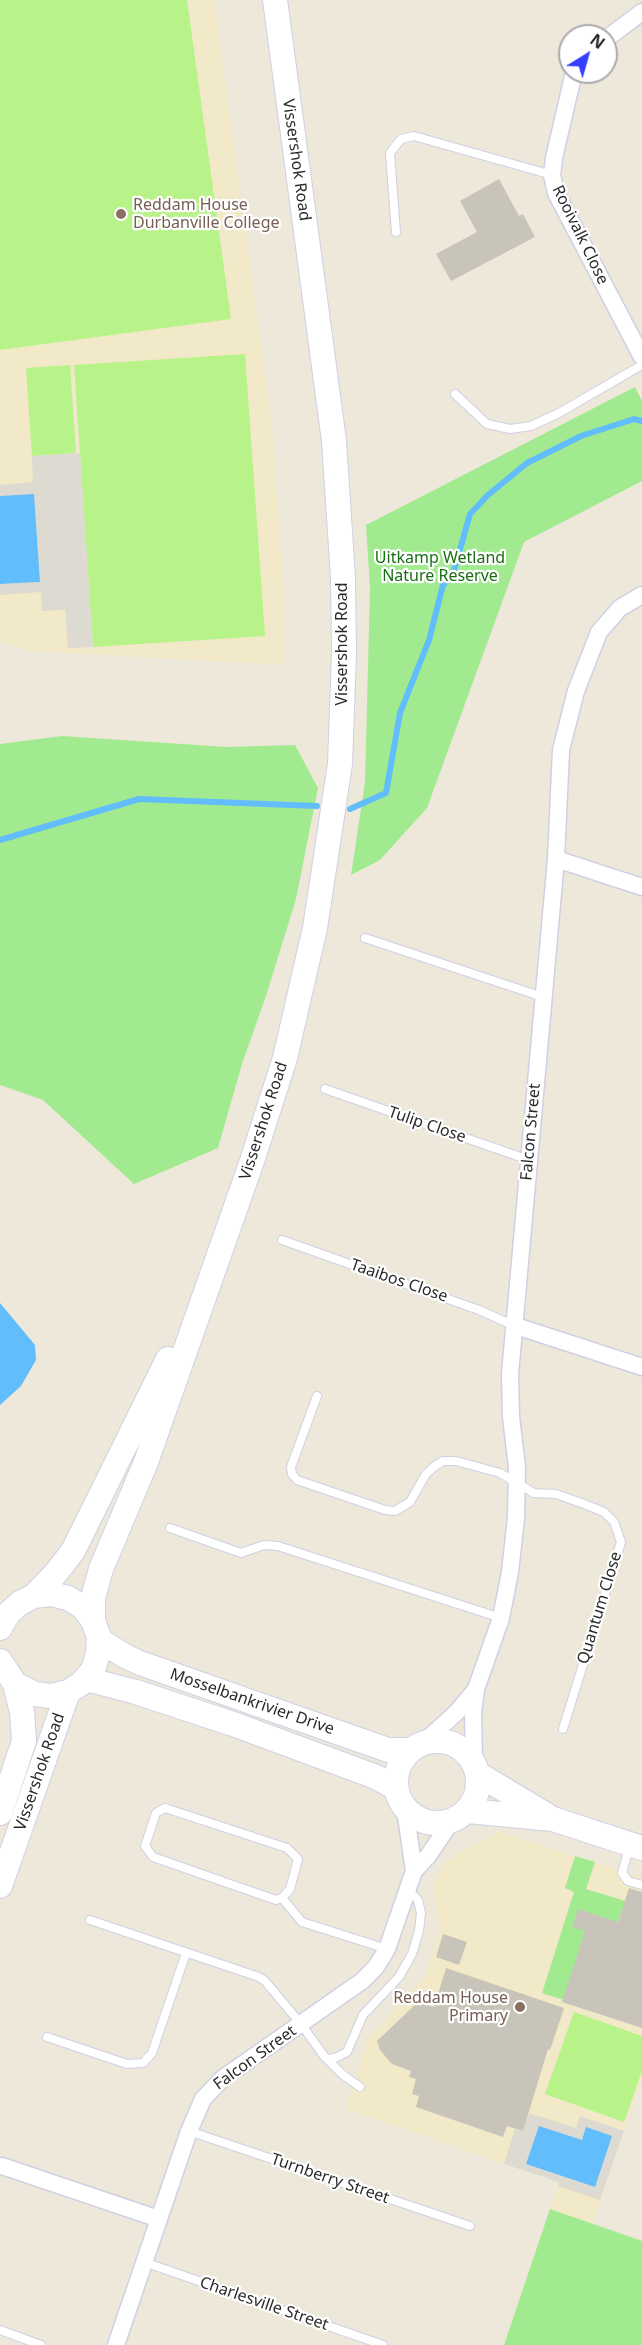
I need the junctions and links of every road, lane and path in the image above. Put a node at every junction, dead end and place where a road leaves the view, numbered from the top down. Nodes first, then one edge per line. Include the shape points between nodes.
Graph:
1 (275, 0) edge
2 (642, 12) edge
3 (618, 30) edge
4 (570, 84) edge
5 (552, 175) junction
6 (396, 232) dead end
7 (642, 357) edge
8 (642, 365) edge
9 (455, 394) dead end
10 (642, 595) edge
11 (556, 859) junction
12 (642, 887) edge
13 (365, 938) dead end
14 (543, 997) junction
15 (325, 1089) dead end
16 (529, 1160) junction
17 (282, 1240) dead end
18 (211, 1274) junction
19 (516, 1326) junction
20 (642, 1367) edge
21 (317, 1396) dead end
22 (517, 1483) junction
23 (171, 1528) dead end
24 (18, 1599) edge
25 (501, 1618) junction
26 (0, 1628) edge
27 (96, 1630) junction
28 (4, 1670) edge
29 (77, 1685) junction
30 (476, 1689) junction
31 (563, 1729) dead end
32 (416, 1747) junction
33 (476, 1769) junction
34 (401, 1798) junction
35 (0, 1813) edge
36 (459, 1816) junction
37 (553, 1819) junction
38 (636, 1846) edge
39 (414, 1871) junction
40 (642, 1885) edge
41 (0, 1886) edge
42 (408, 1890) junction
43 (282, 1898) junction
44 (90, 1920) dead end
45 (387, 1949) junction
46 (186, 1953) junction
47 (301, 2024) junction
48 (46, 2037) dead end
49 (328, 2059) junction
50 (360, 2087) dead end
51 (189, 2131) junction
52 (2, 2166) dead end
53 (159, 2219) junction
54 (470, 2226) dead end
55 (144, 2262) junction
56 (0, 2330) edge
57 (41, 2345) edge
58 (116, 2345) edge
59 (383, 2345) edge

1 - 18 main road, Vissershok Road via 334,441 343,578 340,764 315,928 285,1058
2 - 3 street
4 - 5 street, Rooivalk Close
5 - 6 lane via 414,136 401,139 390,153
5 - 7 street, Rooivalk Close via 556,193
8 - 9 lane via 531,426 510,429 487,424
10 - 11 street, Falcon Street via 620,608 599,632 576,691 561,750
11 - 12 street
11 - 14 street, Falcon Street
13 - 14 lane
14 - 16 street, Falcon Street
15 - 16 lane, Tulip Close
16 - 19 street, Falcon Street
17 - 19 lane, Taaibos Close
18 - 24 main road, Vissershok Road via 73,1551 56,1573
18 - 27 main road, Vissershok Road via 146,1462 101,1569 93,1598
19 - 20 street
19 - 22 street, Falcon Street via 509,1392
21 - 22 lane, Quantum Close via 291,1467 297,1480 385,1510 395,1510 410,1502 426,1474 443,1461 500,1473
22 - 25 street, Falcon Street via 514,1545
22 - 31 lane, Quantum Close via 534,1493 556,1494 604,1512 614,1522 621,1542
23 - 25 lane via 241,1553 264,1545 278,1546
24 - 26 main road, Vissershok Road
24 - 27 main road, Mosselbankrivier Drive via 51,1594 68,1598 83,1607
25 - 30 street, Falcon Street
27 - 29 main road, Vissershok Road via 99,1654 93,1670
27 - 32 main road, Mosselbankrivier Drive via 125,1656 140,1663 388,1750
28 - 29 main road via 35,1694 51,1696
28 - 35 main road, Vissershok Road via 22,1712 24,1741
29 - 34 main road, Mosselbankrivier Drive via 169,1702 376,1777
29 - 41 main road, Vissershok Road
30 - 32 street, Falcon Street via 457,1712
30 - 33 street, Falcon Street
32 - 33 main road via 448,1742 460,1747
32 - 34 main road via 399,1767
33 - 36 main road via 476,1797
33 - 37 main road
34 - 36 main road via 414,1817 425,1822 438,1824
34 - 39 street, Falcon Street
36 - 37 main road
36 - 39 street, Falcon Street
37 - 38 main road
38 - 40 lane via 622,1873 628,1881
39 - 42 street, Falcon Street
42 - 45 street, Falcon Street
42 - 49 lane via 418,1900 421,1913 412,1954 399,1977 363,2014 347,2052
43 - 43 lane via 276,1900 153,1857 145,1846 156,1813 165,1808 287,1848 298,1859 290,1889
43 - 45 lane via 302,1922
44 - 46 lane
45 - 47 street, Falcon Street via 369,1974
46 - 47 lane via 259,1977
46 - 48 lane via 152,2053 143,2063 127,2064
47 - 49 lane
47 - 51 street, Falcon Street via 212,2088
49 - 50 lane
51 - 53 street, Falcon Street
51 - 54 lane, Turnberry Street
52 - 53 street
53 - 55 street, Falcon Street
55 - 58 street, Falcon Street
55 - 59 lane, Charlesville Street
56 - 57 lane

